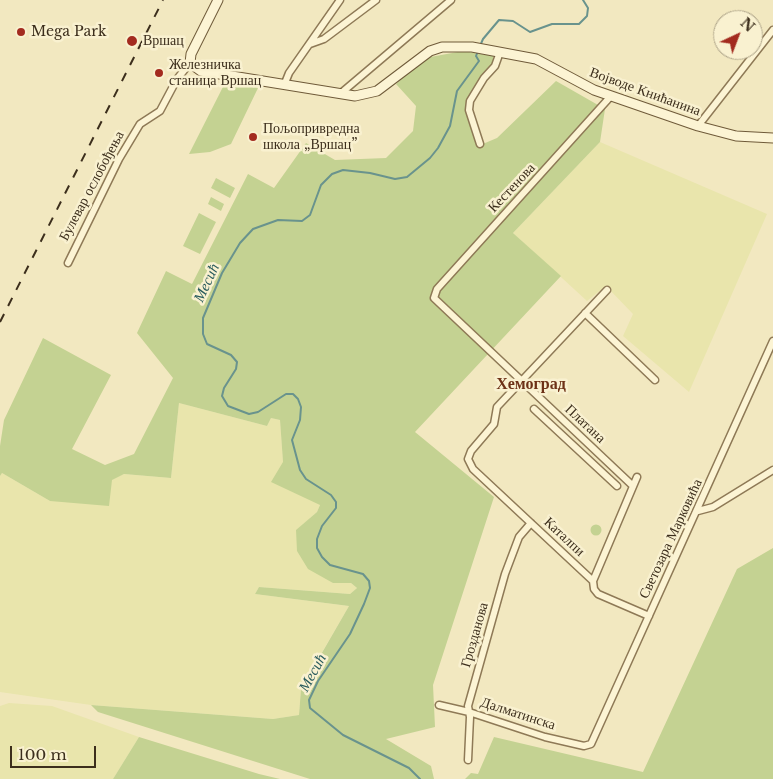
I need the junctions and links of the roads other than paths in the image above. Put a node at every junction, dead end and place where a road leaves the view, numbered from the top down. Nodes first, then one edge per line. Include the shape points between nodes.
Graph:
1 (218, 0) edge
2 (340, 0) edge
3 (376, 0) edge
4 (451, 0) edge
5 (773, 30) edge
6 (310, 44) junction
7 (500, 52) junction
8 (190, 63) junction
9 (285, 83) junction
10 (340, 94) junction
11 (612, 96) junction
12 (698, 126) junction
13 (773, 138) edge
14 (480, 144) dead end
15 (68, 263) dead end
16 (607, 290) dead end
17 (434, 298) joint
18 (585, 313) junction
19 (773, 341) edge
20 (655, 380) dead end
21 (521, 382) junction
22 (534, 409) dead end
23 (597, 453) junction
24 (590, 461) junction
25 (773, 470) edge
26 (637, 477) dead end
27 (617, 486) dead end
28 (633, 486) junction
29 (698, 511) junction
30 (530, 523) junction
31 (593, 581) junction
32 (649, 616) junction
33 (440, 705) dead end
34 (469, 712) junction
35 (589, 745) joint
36 (468, 760) dead end

1 - 8 street, Булевар ослобођења via 193,49
2 - 6 street
3 - 6 street via 324,39
4 - 10 street
5 - 12 street
6 - 9 street
7 - 10 street, Војводе Книћанина via 472,47 442,47 430,51 377,91 355,96
7 - 11 street, Војводе Книћанина via 536,59
7 - 14 street via 495,66 470,101 469,110
8 - 9 street, Војводе Книћанина via 201,71
8 - 15 street, Булевар ослобођења via 177,79 160,111 140,124 119,159
9 - 10 street, Војводе Книћанина
11 - 12 street, Војводе Книћанина
11 - 17 street, Кестенова via 437,289
12 - 13 street, Војводе Книћанина via 736,136
16 - 18 street
17 - 21 street, Платана
18 - 20 street
18 - 21 street
19 - 29 street, Светозара Марковића
21 - 23 street, Платана
21 - 30 street, Каталпи via 496,409 494,424 471,451 469,462
22 - 24 street
23 - 24 street
23 - 28 street, Платана
24 - 27 street
25 - 29 street via 713,507
26 - 28 street
28 - 31 street
29 - 32 street, Светозара Марковића
30 - 31 street, Каталпи
30 - 34 street, Грозданова via 519,537 505,574
31 - 32 street, Каталпи via 596,592 603,598
32 - 35 street, Светозара Марковића
33 - 34 street, Далматинска
34 - 35 street, Далматинска via 545,737
34 - 36 street, Грозданова

